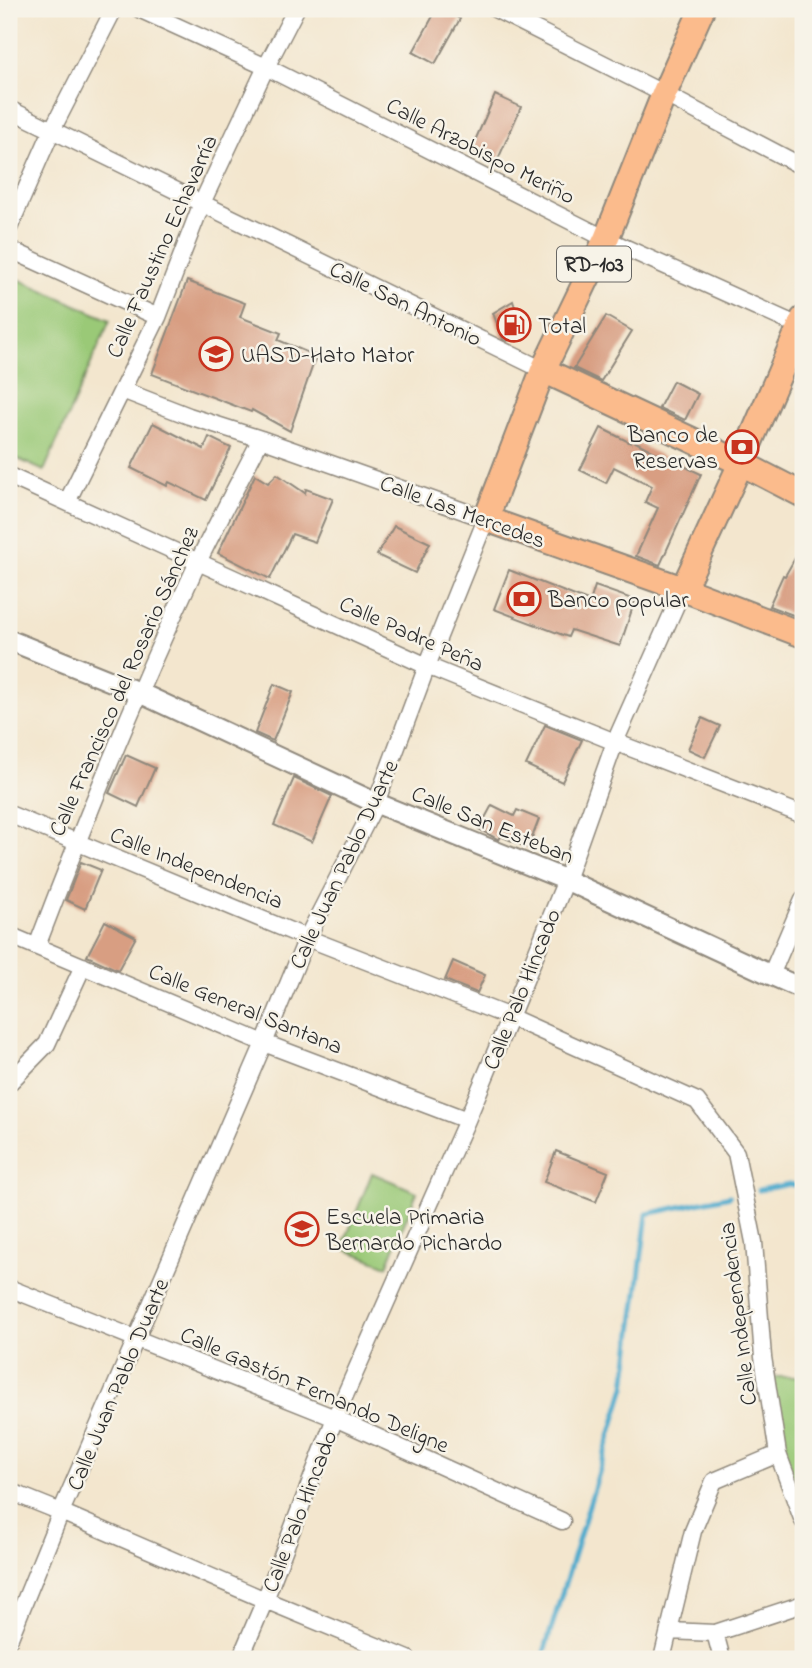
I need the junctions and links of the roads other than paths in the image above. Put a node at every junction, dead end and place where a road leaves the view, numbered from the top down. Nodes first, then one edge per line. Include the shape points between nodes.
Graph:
1 (114, 9) edge
2 (139, 9) edge
3 (296, 9) edge
4 (495, 9) edge
5 (702, 9) edge
6 (520, 14) edge
7 (266, 67) junction
8 (664, 94) junction
9 (9, 109) edge
10 (52, 130) junction
11 (803, 167) edge
12 (202, 203) junction
13 (9, 228) edge
14 (606, 239) junction
15 (9, 249) edge
16 (158, 317) junction
17 (802, 325) edge
18 (542, 370) junction
19 (122, 390) junction
20 (261, 439) junction
21 (741, 463) junction
22 (9, 476) edge
23 (803, 495) edge
24 (67, 502) junction
25 (486, 519) junction
26 (199, 561) junction
27 (683, 589) junction
28 (803, 635) edge
29 (9, 640) edge
30 (427, 666) junction
31 (140, 693) junction
32 (615, 742) junction
33 (376, 803) junction
34 (9, 814) edge
35 (803, 815) edge
36 (76, 842) junction
37 (566, 880) junction
38 (803, 900) edge
39 (9, 935) edge
40 (307, 937) junction
41 (37, 946) junction
42 (83, 966) junction
43 (771, 975) junction
44 (803, 989) edge
45 (510, 1017) junction
46 (264, 1043) junction
47 (9, 1083) edge
48 (467, 1120) junction
49 (9, 1288) edge
50 (136, 1340) junction
51 (335, 1418) junction
52 (778, 1454) junction
53 (9, 1491) edge
54 (61, 1512) junction
55 (562, 1521) dead end
56 (803, 1521) edge
57 (265, 1600) junction
58 (803, 1604) edge
59 (669, 1631) junction
60 (715, 1633) junction
61 (9, 1640) edge
62 (240, 1659) edge
63 (408, 1659) edge
64 (662, 1659) edge
65 (722, 1659) edge

1 - 10 street
2 - 7 street, Calle Arzobispo Meriño
3 - 7 street, Calle Faustino Echavarría
4 - 6 street
5 - 8 main road, Calle Juan Pablo Duarte / RD-103
6 - 8 street
7 - 12 street, Calle Faustino Echavarría
7 - 14 street, Calle Arzobispo Meriño
8 - 11 street
8 - 14 main road, Calle Juan Pablo Duarte / RD-103
9 - 10 street, Calle San Antonio
10 - 12 street, Calle San Antonio
10 - 13 street
12 - 16 street, Calle Faustino Echavarría
12 - 18 street, Calle San Antonio
14 - 17 street, Calle Arzobispo Meriño
14 - 18 main road, Calle Juan Pablo Duarte / RD-103
15 - 16 street
16 - 19 street, Calle Faustino Echavarría
17 - 21 main road, Calle Palo Hincado
18 - 21 main road, Calle San Antonio
18 - 25 main road, Calle Juan Pablo Duarte / RD-103
19 - 20 street, Calle Las Mercedes
19 - 24 street, Calle Faustino Echavarría
20 - 25 street, Calle Las Mercedes
20 - 26 street, Calle Francisco del Rosario Sánchez
21 - 23 main road, Calle San Antonio
21 - 27 main road, Calle Palo Hincado
22 - 24 street, Calle Padre Peña
24 - 26 street, Calle Padre Peña
25 - 27 main road, Calle Las Mercedes
25 - 30 street, Calle Juan Pablo Duarte
26 - 30 street, Calle Padre Peña
26 - 31 street, Calle Francisco del Rosario Sánchez
27 - 28 main road, Calle Las Mercedes
27 - 32 street, Calle Palo Hincado
29 - 31 street, Calle San Esteban
30 - 32 street, Calle Padre Peña
30 - 33 street, Calle Juan Pablo Duarte
31 - 33 street, Calle San Esteban
31 - 36 street, Calle Francisco del Rosario Sánchez
32 - 35 street, Calle Padre Peña
32 - 37 street, Calle Palo Hincado
33 - 37 street, Calle San Esteban
33 - 40 street, Calle Juan Pablo Duarte
34 - 36 street, Calle Independencia
36 - 40 street, Calle Independencia
36 - 41 street, Calle Francisco del Rosario Sánchez
37 - 43 street, Calle San Esteban
37 - 45 street, Calle Palo Hincado
38 - 43 street
39 - 41 street, Calle General Santana
40 - 45 street, Calle Independencia
40 - 46 street, Calle Juan Pablo Duarte
41 - 42 street, Calle General Santana
42 - 46 street, Calle General Santana
42 - 47 street via 47,1044
43 - 44 street, Calle San Esteban
45 - 48 street, Calle Palo Hincado
45 - 52 street, Calle Independencia via 697,1101 736,1153 754,1242 763,1357
46 - 48 street, Calle General Santana
46 - 50 street, Calle Juan Pablo Duarte
48 - 51 street, Calle Palo Hincado
49 - 50 street, Calle Gastón Fernando Deligne
50 - 51 street, Calle Gastón Fernando Deligne
50 - 54 street, Calle Juan Pablo Duarte
51 - 55 street, Calle Gastón Fernando Deligne
51 - 57 street, Calle Palo Hincado
52 - 56 street, Calle Independencia
52 - 59 street via 715,1481 692,1531
53 - 54 street
54 - 57 street
54 - 61 street, Calle Juan Pablo Duarte
57 - 62 street, Calle Palo Hincado
57 - 63 street
58 - 60 street
59 - 60 street
59 - 64 street
60 - 65 street

